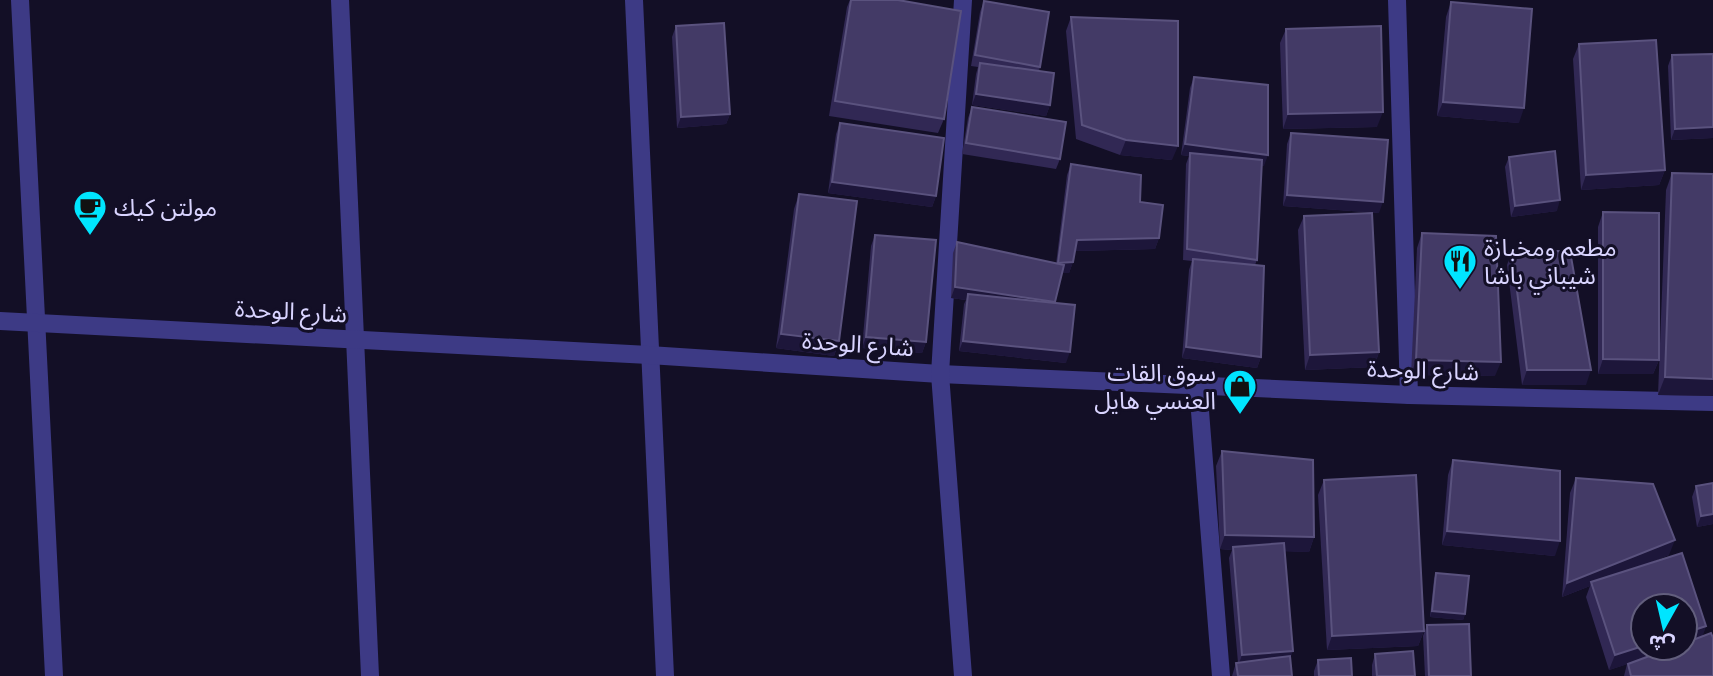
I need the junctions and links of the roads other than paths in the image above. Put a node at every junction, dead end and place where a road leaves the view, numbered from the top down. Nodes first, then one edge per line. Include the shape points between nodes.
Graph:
1 (20, 0) edge
2 (340, 0) edge
3 (634, 0) edge
4 (964, 0) edge
5 (1397, 0) edge
6 (0, 321) edge
7 (38, 323) junction
8 (356, 339) junction
9 (649, 355) junction
10 (940, 374) junction
11 (1198, 386) junction
12 (1409, 395) junction
13 (1713, 402) edge
14 (54, 676) edge
15 (370, 676) edge
16 (665, 676) edge
17 (963, 676) edge
18 (1221, 676) edge

1 - 7 street
2 - 8 street
3 - 9 street
4 - 10 street
5 - 12 street
6 - 7 street, شارع الوحدة
7 - 8 street, شارع الوحدة
7 - 14 street
8 - 9 street, شارع الوحدة
8 - 15 street
9 - 10 street, شارع الوحدة
9 - 16 street
10 - 11 street, شارع الوحدة
10 - 17 street
11 - 12 street, شارع الوحدة
11 - 18 street
12 - 13 street, شارع الوحدة

